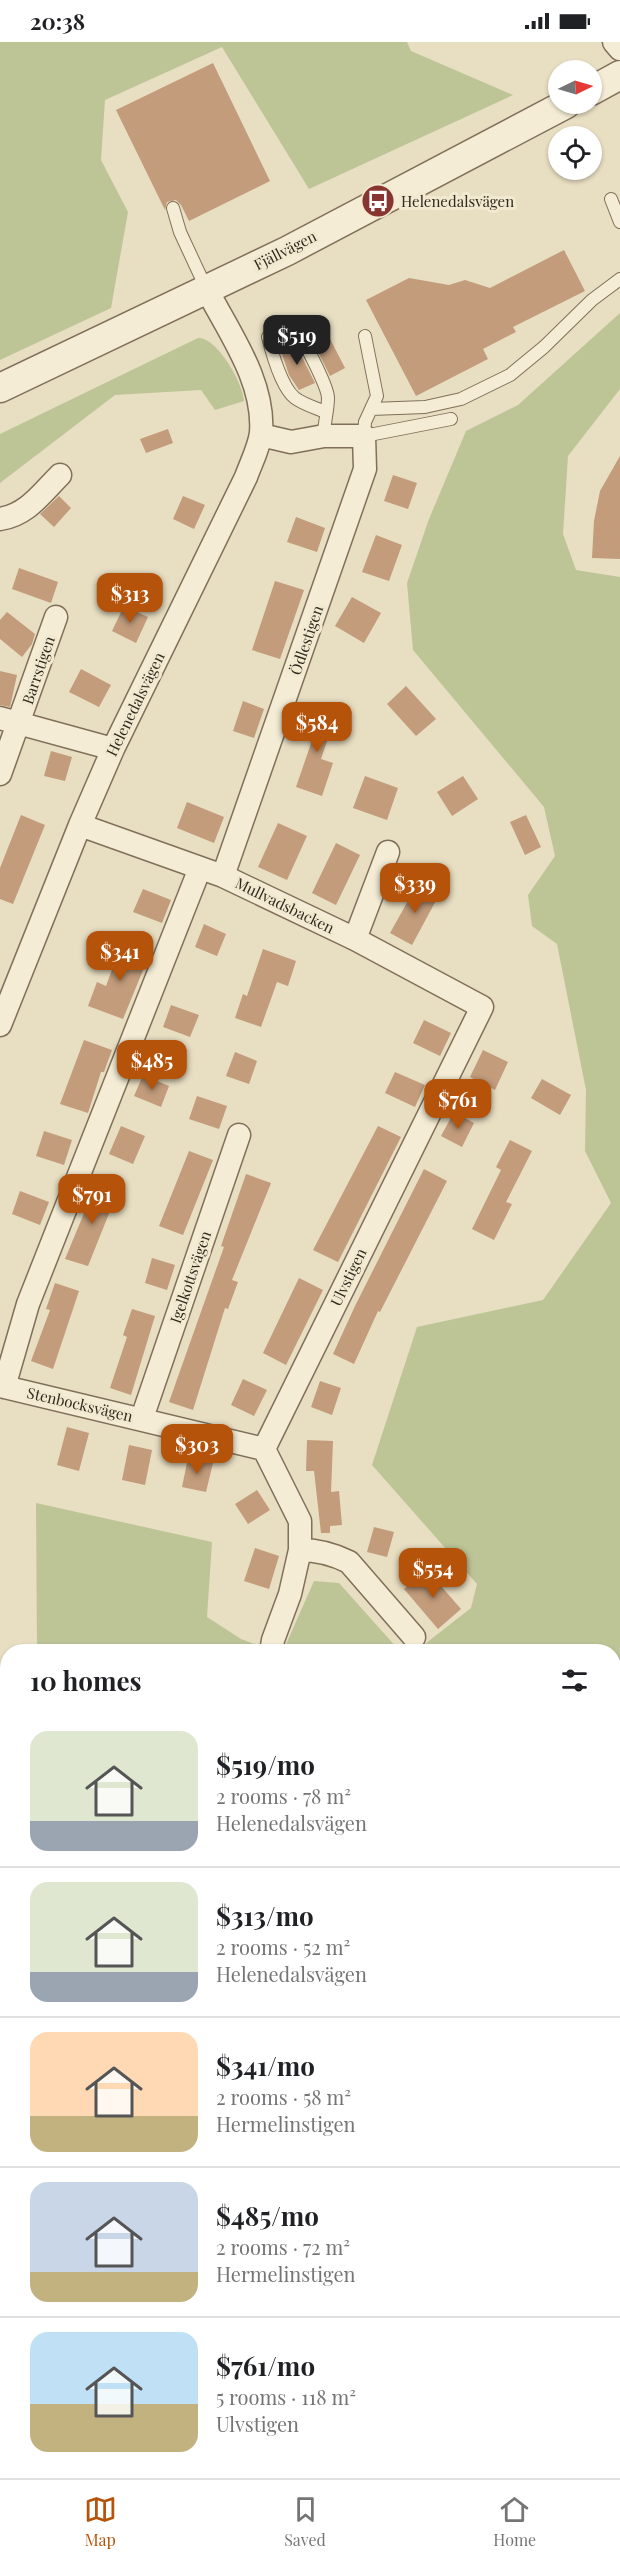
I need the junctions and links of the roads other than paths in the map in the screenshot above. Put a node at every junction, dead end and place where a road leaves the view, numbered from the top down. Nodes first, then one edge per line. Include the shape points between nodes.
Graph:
1 (614, 42) edge
2 (620, 49) edge
3 (620, 75) edge
4 (602, 84) edge
5 (548, 113) edge
6 (610, 198) dead end
7 (173, 208) dead end
8 (620, 222) edge
9 (620, 279) edge
10 (206, 288) junction
11 (365, 336) dead end
12 (0, 388) edge
13 (371, 409) junction
14 (325, 412) junction
15 (451, 419) dead end
16 (261, 435) junction
17 (324, 436) junction
18 (364, 436) junction
19 (60, 475) dead end
20 (0, 519) edge
21 (56, 617) dead end
22 (10, 721) edge
23 (113, 749) junction
24 (0, 774) edge
25 (80, 825) junction
26 (388, 852) dead end
27 (200, 868) junction
28 (223, 876) junction
29 (355, 939) junction
30 (482, 1007) joint
31 (0, 1025) edge
32 (239, 1135) dead end
33 (2, 1386) edge
34 (142, 1418) junction
35 (264, 1449) junction
36 (300, 1550) junction
37 (414, 1637) dead end
38 (272, 1644) edge

1 - 2 street
3 - 4 street
5 - 10 street, Fjällvägen via 287,251
6 - 8 lane
7 - 10 lane
9 - 13 lane via 510,375 460,399 425,407
10 - 12 street, Fjällvägen
10 - 16 street, Helenedalsvägen via 258,396
11 - 13 lane via 377,396
13 - 18 lane
14 - 14 lane via 328,396 295,324 279,323 268,337 284,381 293,397
14 - 17 lane
15 - 18 lane
16 - 17 street via 291,442
16 - 23 street, Helenedalsvägen via 246,477
17 - 18 street
18 - 28 street, Ödlestigen via 365,469
19 - 20 street via 26,511
21 - 22 street, Barrstigen
22 - 23 street, Barrstigen
22 - 24 street
23 - 25 street, Helenedalsvägen
25 - 27 street, Mullvadsbacken
25 - 31 street, Helenedalsvägen
26 - 29 street
27 - 28 street, Mullvadsbacken
27 - 33 street via 28,1304
28 - 29 street, Mullvadsbacken
29 - 30 street, Mullvadsbacken
30 - 35 street, Ulvstigen
32 - 34 street, Igelkottsvägen
33 - 34 street, Stenbocksvägen
34 - 35 street, Stenbocksvägen
35 - 36 street via 300,1521
36 - 37 street via 335,1555 349,1562
36 - 38 street

